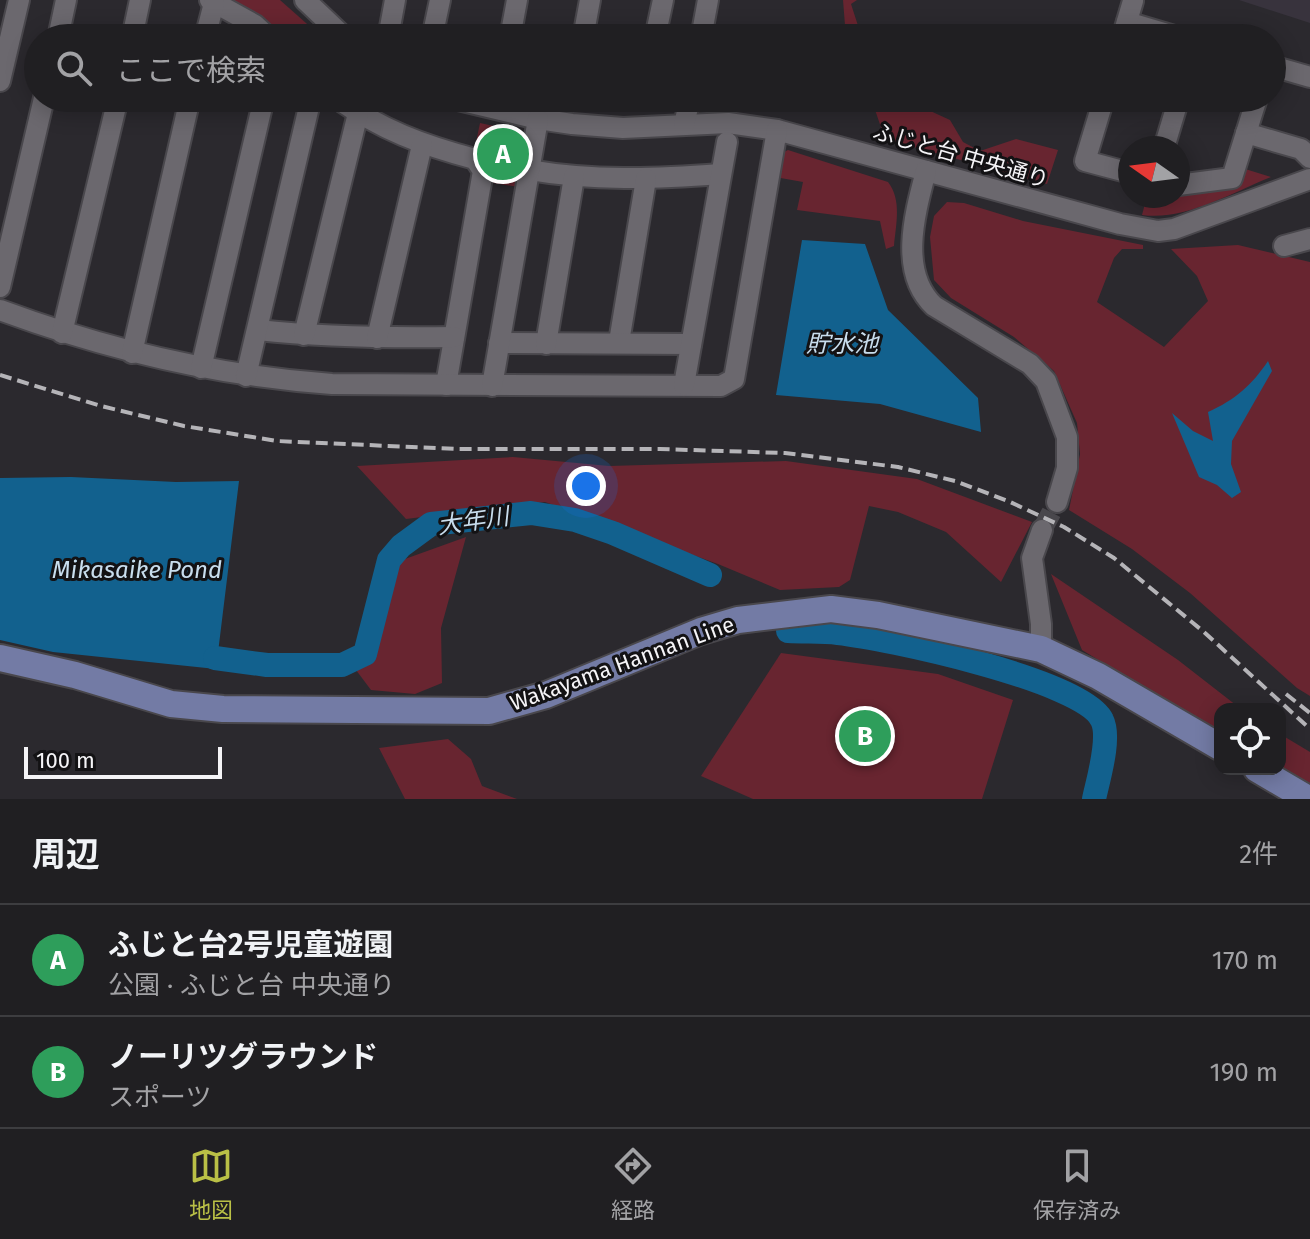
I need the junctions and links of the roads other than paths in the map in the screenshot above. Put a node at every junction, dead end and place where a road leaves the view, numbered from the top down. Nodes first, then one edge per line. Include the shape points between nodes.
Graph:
1 (19, 0) edge
2 (66, 0) edge
3 (140, 0) edge
4 (305, 0) edge
5 (440, 0) edge
6 (517, 0) edge
7 (590, 0) edge
8 (663, 0) edge
9 (708, 0) edge
10 (212, 1) edge
11 (1133, 1) edge
12 (391, 2) edge
13 (61, 24) edge
14 (135, 24) edge
15 (208, 24) edge
16 (253, 24) edge
17 (326, 24) edge
18 (389, 24) edge
19 (435, 24) edge
20 (513, 24) edge
21 (586, 24) edge
22 (658, 24) edge
23 (704, 24) edge
24 (1126, 24) edge
25 (1286, 70) edge
26 (1310, 77) edge
27 (0, 81) edge
28 (41, 112) edge
29 (115, 112) edge
30 (187, 112) edge
31 (261, 112) edge
32 (308, 112) edge
33 (509, 112) edge
34 (687, 112) edge
35 (1100, 112) edge
36 (1175, 112) edge
37 (1253, 112) edge
38 (358, 113) joint
39 (538, 119) junction
40 (684, 125) junction
41 (777, 130) junction
42 (1246, 133) junction
43 (1168, 136) edge
44 (727, 142) dead end
45 (422, 145) junction
46 (1310, 158) edge
47 (529, 170) junction
48 (1118, 170) edge
49 (926, 171) junction
50 (720, 174) junction
51 (574, 177) junction
52 (646, 179) junction
53 (1310, 179) edge
54 (1190, 183) edge
55 (1310, 239) edge
56 (1284, 246) dead end
57 (0, 287) edge
58 (0, 310) edge
59 (258, 330) junction
60 (62, 333) junction
61 (304, 335) junction
62 (454, 337) junction
63 (377, 338) junction
64 (619, 342) junction
65 (499, 343) junction
66 (546, 344) junction
67 (691, 344) junction
68 (132, 353) junction
69 (201, 368) junction
70 (246, 376) junction
71 (446, 385) junction
72 (684, 385) junction
73 (492, 386) junction
74 (1057, 502) tunnel mouth
75 (1042, 530) tunnel mouth
76 (1041, 649) junction
77 (0, 658) edge
78 (1214, 744) edge
79 (1267, 775) edge
80 (1308, 799) edge

1 - 27 street
2 - 13 street
3 - 14 street
4 - 17 street
5 - 19 street
6 - 20 street
7 - 21 street
8 - 22 street
9 - 23 street
10 - 15 street
10 - 16 street
11 - 24 street
12 - 18 street
25 - 26 street
28 - 57 street
29 - 60 street
30 - 68 street
31 - 69 street
32 - 59 street
33 - 39 street, ふじと台 中央通り
34 - 40 street
35 - 48 street via 1085,161
36 - 43 street
37 - 42 street
38 - 45 street
38 - 61 street
39 - 40 street, ふじと台 中央通り via 623,128
39 - 47 street
40 - 41 street, ふじと台 中央通り via 728,123
41 - 49 street, ふじと台 中央通り
41 - 72 street via 734,379 721,386
42 - 46 street via 1301,149
42 - 54 street via 1232,178
44 - 50 street
45 - 62 street via 475,159 483,171
45 - 63 street
47 - 51 street
47 - 65 street
49 - 53 street, ふじと台 中央通り via 1158,231 1189,225
49 - 74 street via 916,218 915,277 934,306 1030,364 1046,381 1067,437 1067,468
50 - 52 street
50 - 67 street
51 - 52 street
51 - 66 street
52 - 64 street
55 - 56 street
58 - 60 street
59 - 61 street
59 - 70 street
60 - 68 street
61 - 63 street
62 - 63 street
62 - 71 street
64 - 66 street
64 - 67 street
65 - 66 street
65 - 73 street
67 - 72 street
68 - 69 street
69 - 70 street
70 - 71 street via 332,384
71 - 73 street
72 - 73 street
75 - 76 street via 1032,558
76 - 77 main road, Wakayama Hannan Line via 847,611 772,614 701,631 546,695 489,711 171,704
76 - 78 main road, Wakayama Hannan Line
79 - 80 main road

